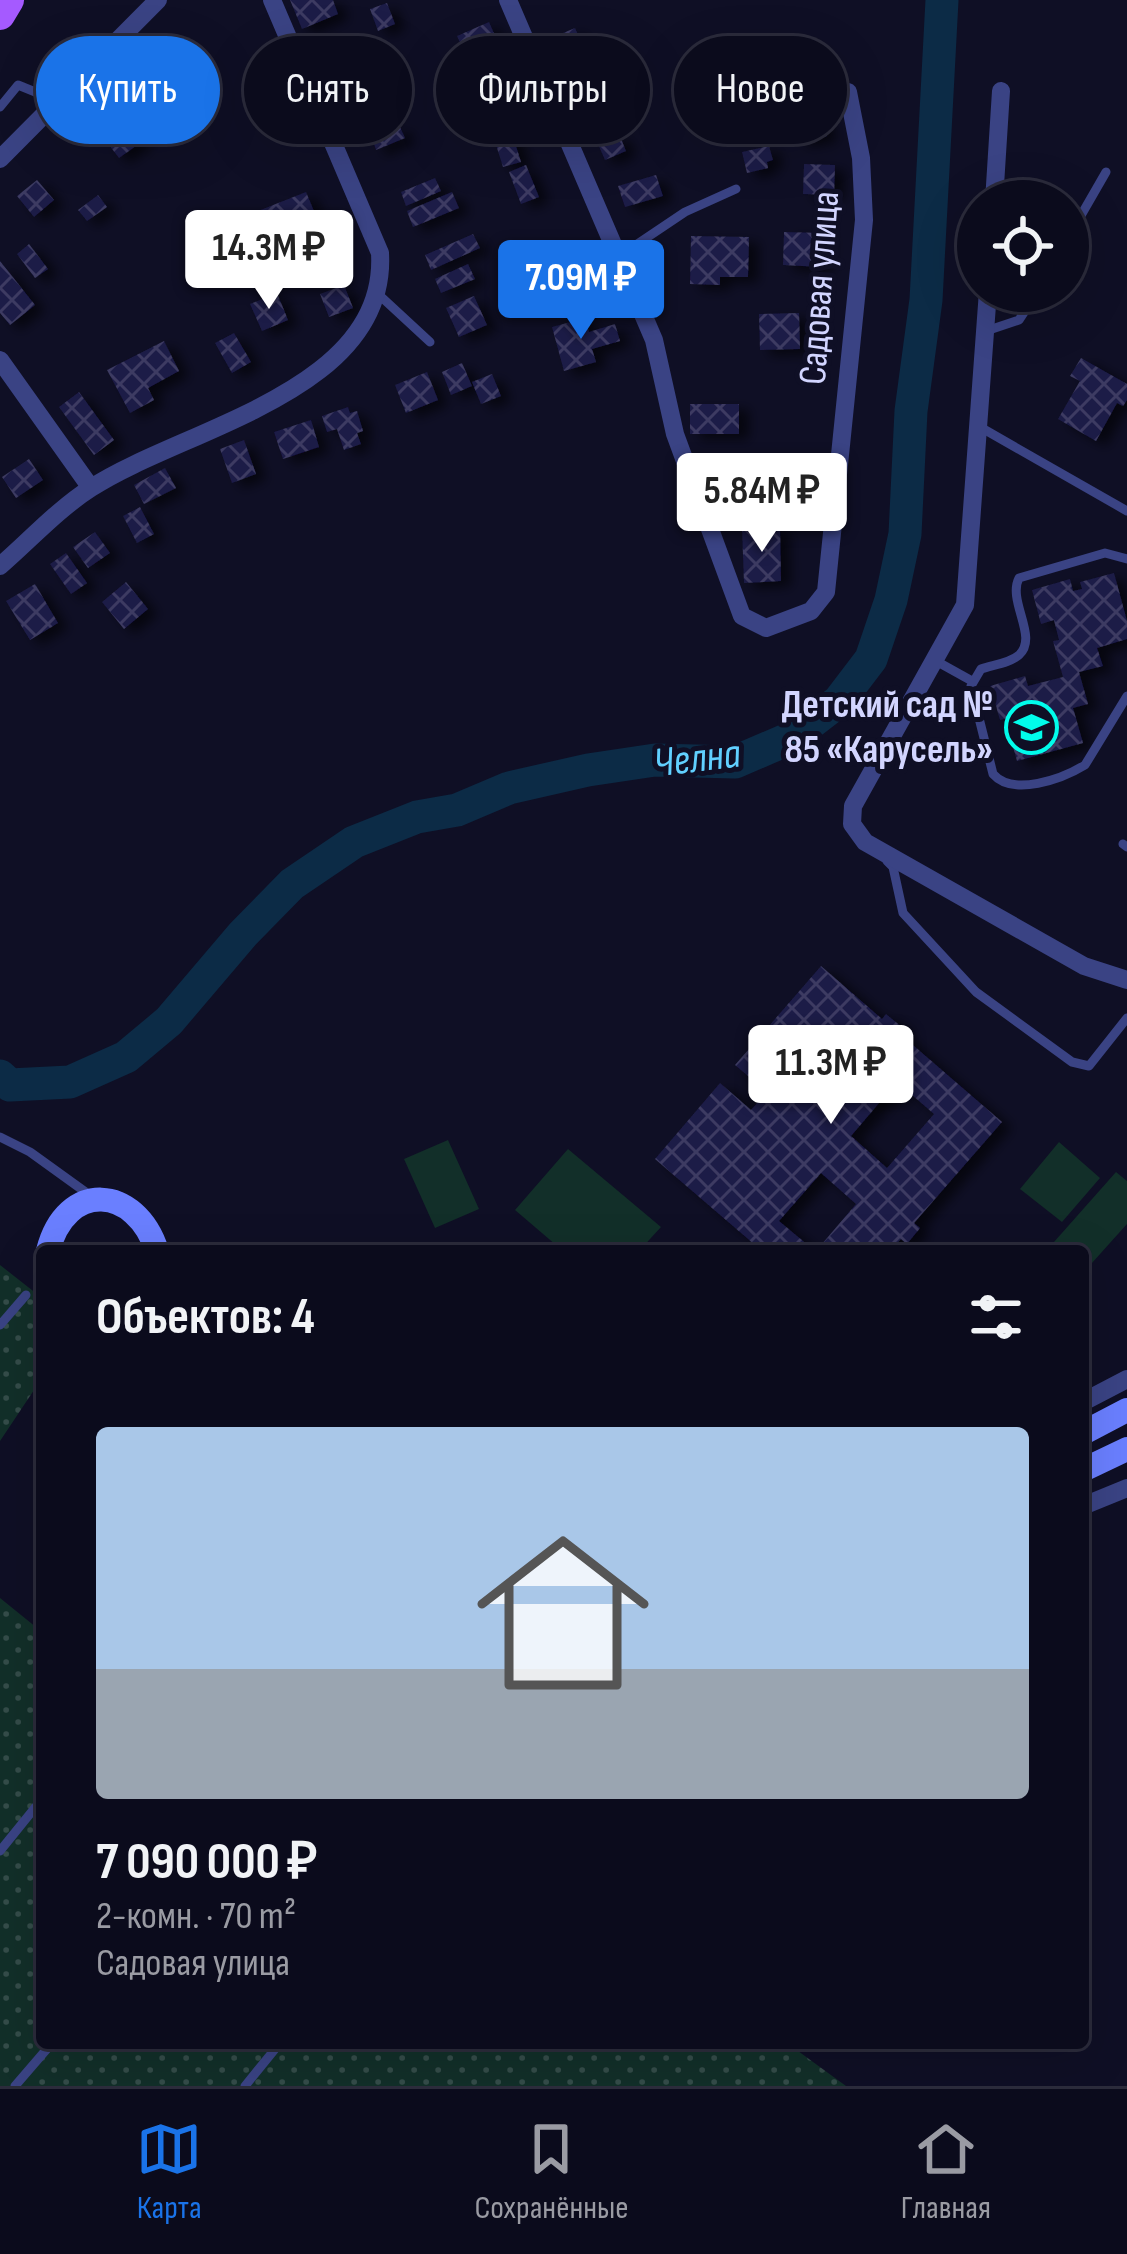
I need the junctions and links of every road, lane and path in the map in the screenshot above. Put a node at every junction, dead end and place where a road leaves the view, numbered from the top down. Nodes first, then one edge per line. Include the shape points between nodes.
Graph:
1 (9, 0) edge
2 (158, 0) edge
3 (272, 0) edge
4 (508, 0) edge
5 (0, 14) edge
6 (121, 36) edge
7 (848, 92) dead end
8 (1001, 92) dead end
9 (36, 93) edge
10 (0, 107) edge
11 (36, 120) edge
12 (0, 159) edge
13 (1106, 172) dead end
14 (995, 180) edge
15 (736, 189) dead end
16 (1089, 202) edge
17 (618, 257) junction
18 (377, 293) junction
19 (987, 312) edge
20 (1024, 312) edge
21 (986, 331) junction
22 (430, 342) dead end
23 (0, 360) edge
24 (980, 427) junction
25 (91, 488) junction
26 (1127, 511) edge
27 (1127, 559) edge
28 (0, 566) edge
29 (936, 661) junction
30 (971, 681) junction
31 (1127, 696) edge
32 (876, 848) junction
33 (1127, 980) edge
34 (1127, 1018) edge
35 (0, 1137) edge
36 (96, 1199) junction
37 (49, 1245) edge
38 (158, 1245) edge
39 (26, 1295) dead end
40 (0, 1325) edge
41 (1127, 1379) edge
42 (1089, 1399) edge
43 (1127, 1410) edge
44 (1089, 1430) edge
45 (1127, 1449) edge
46 (1089, 1467) edge
47 (1127, 1487) edge
48 (1089, 1504) edge
49 (36, 1806) edge
50 (0, 1851) edge
51 (47, 2049) edge
52 (275, 2049) edge
53 (15, 2086) edge
54 (245, 2086) edge

1 - 5 main road
2 - 6 street
3 - 18 street via 380,253
4 - 17 street, Садовая улица
7 - 17 street, Садовая улица via 864,220 828,580 811,611 766,628 742,616 675,434 654,340
8 - 14 street
9 - 10 lane via 18,86
11 - 12 street
13 - 16 lane
15 - 17 lane
18 - 22 lane
18 - 25 street via 341,350 303,384
19 - 21 street
20 - 21 lane
21 - 24 street
23 - 25 street
24 - 26 lane
24 - 29 street via 968,591
25 - 28 street
27 - 30 lane via 1105,553 1019,578 1024,649
29 - 30 lane
29 - 32 street via 853,806 856,833
30 - 31 lane via 994,774 1008,786 1085,765
32 - 33 street via 1084,966
32 - 34 lane via 893,867 903,913 932,945 976,992 1072,1061 1089,1066
35 - 36 lane
36 - 37 main road via 68,1211
36 - 38 main road via 138,1213
39 - 40 lane
41 - 42 street
43 - 44 main road
45 - 46 main road
47 - 48 street
49 - 50 lane
51 - 53 lane
52 - 54 lane

